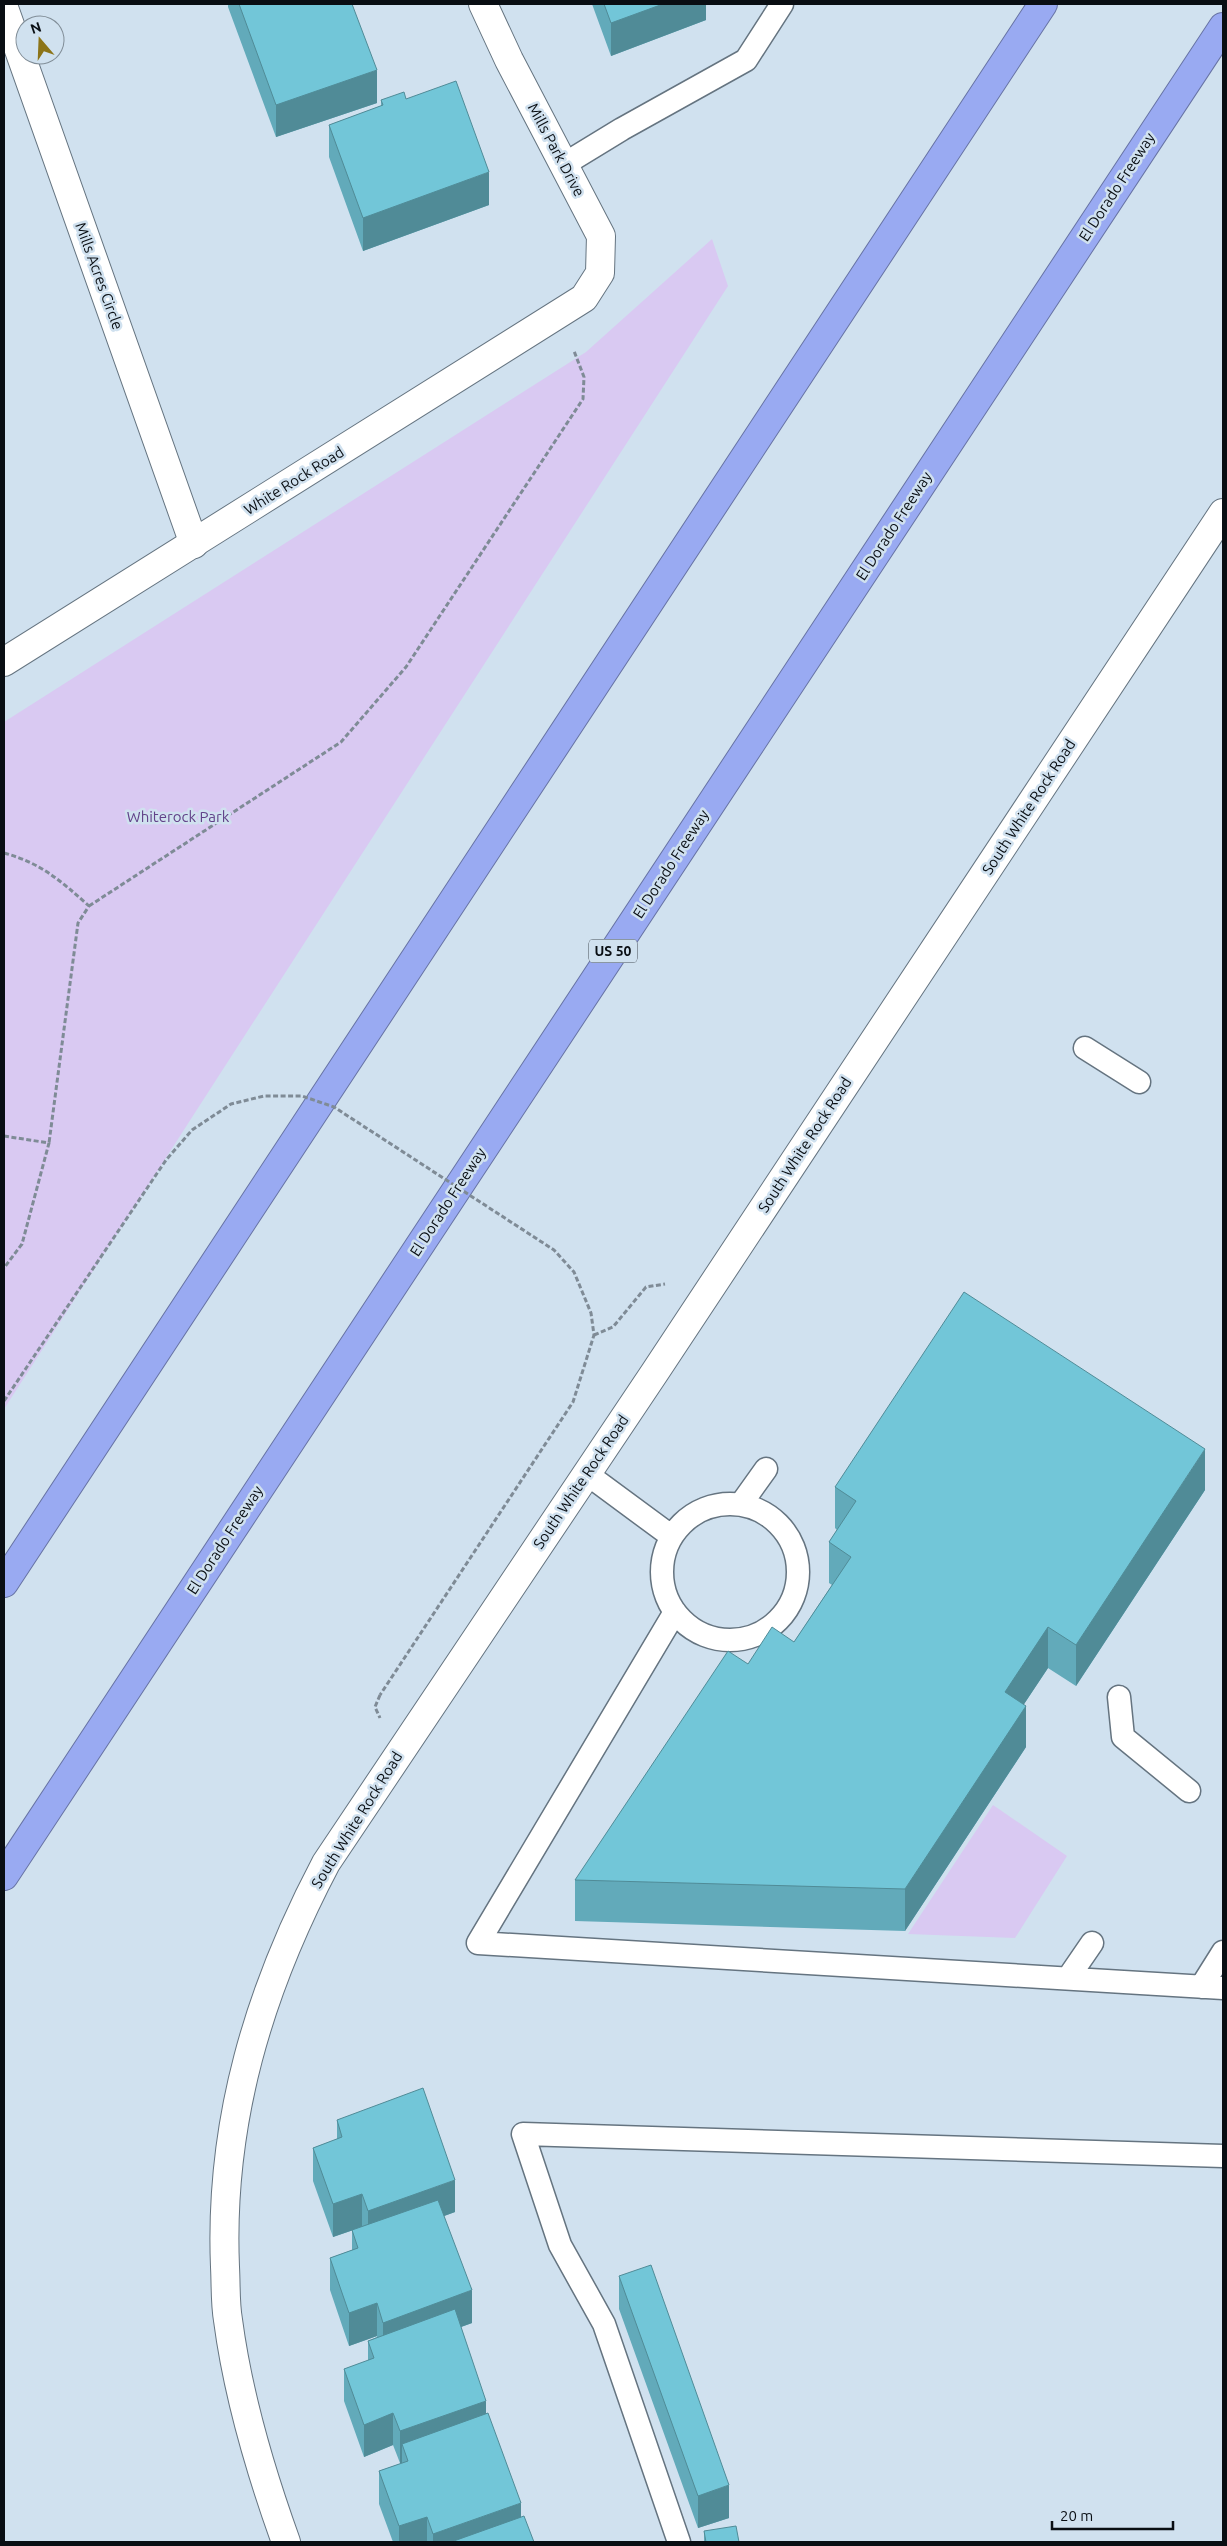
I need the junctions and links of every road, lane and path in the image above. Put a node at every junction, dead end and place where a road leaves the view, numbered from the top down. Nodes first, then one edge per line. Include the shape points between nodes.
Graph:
1 (483, 4) edge
2 (782, 4) edge
3 (1043, 4) edge
4 (4, 8) edge
5 (1223, 27) edge
6 (563, 165) junction
7 (584, 298) joint
8 (574, 351) dead end
9 (1223, 513) edge
10 (194, 544) junction
11 (4, 662) edge
12 (4, 853) edge
13 (89, 906) junction
14 (1086, 1048) dead end
15 (1139, 1082) dead end
16 (4, 1136) edge
17 (48, 1142) junction
18 (4, 1268) edge
19 (665, 1284) dead end
20 (594, 1335) junction
21 (4, 1401) edge
22 (766, 1468) dead end
23 (587, 1474) junction
24 (741, 1504) junction
25 (671, 1536) junction
26 (4, 1583) edge
27 (675, 1612) junction
28 (1119, 1697) dead end
29 (382, 1722) dead end
30 (1189, 1791) dead end
31 (4, 1876) edge
32 (1092, 1943) dead end
33 (1223, 1952) edge
34 (1068, 1978) junction
35 (1201, 1987) junction
36 (1223, 1988) edge
37 (1223, 2156) edge
38 (286, 2542) edge
39 (679, 2542) edge

1 - 6 street, Mills Park Drive
2 - 6 lane via 746,60
3 - 26 highway
4 - 10 street, Mills Acres Circle
5 - 31 highway, El Dorado Freeway / US 50
6 - 7 street, Mills Park Drive via 601,236 600,273
7 - 10 street, White Rock Road
8 - 13 path via 584,377 583,399 406,667 341,742
9 - 23 street, South White Rock Road
10 - 11 street, White Rock Road
12 - 13 path via 18,856 53,874
13 - 17 path via 78,923
14 - 15 lane
16 - 17 path
17 - 18 path via 22,1244
19 - 20 path via 646,1287 613,1327
20 - 21 path, bridge via 591,1313 574,1272 554,1250 334,1107 302,1096 264,1096 231,1104 192,1130 166,1160
20 - 29 path, bridge via 572,1402 380,1696 375,1707
22 - 24 lane
23 - 25 lane
23 - 38 street, South White Rock Road via 326,1863 291,1932 254,2032 231,2136 226,2188 224,2241 228,2319 249,2430
24 - 25 lane via 714,1505 690,1516
24 - 27 lane via 766,1513 786,1532 797,1556 798,1583 788,1608 762,1631 746,1638 719,1640 694,1631
25 - 27 lane via 662,1561 663,1588
27 - 34 lane via 478,1943
28 - 30 lane via 1123,1737
32 - 34 lane
33 - 35 lane
34 - 35 lane
35 - 36 lane
37 - 39 lane via 523,2134 560,2245 604,2324

